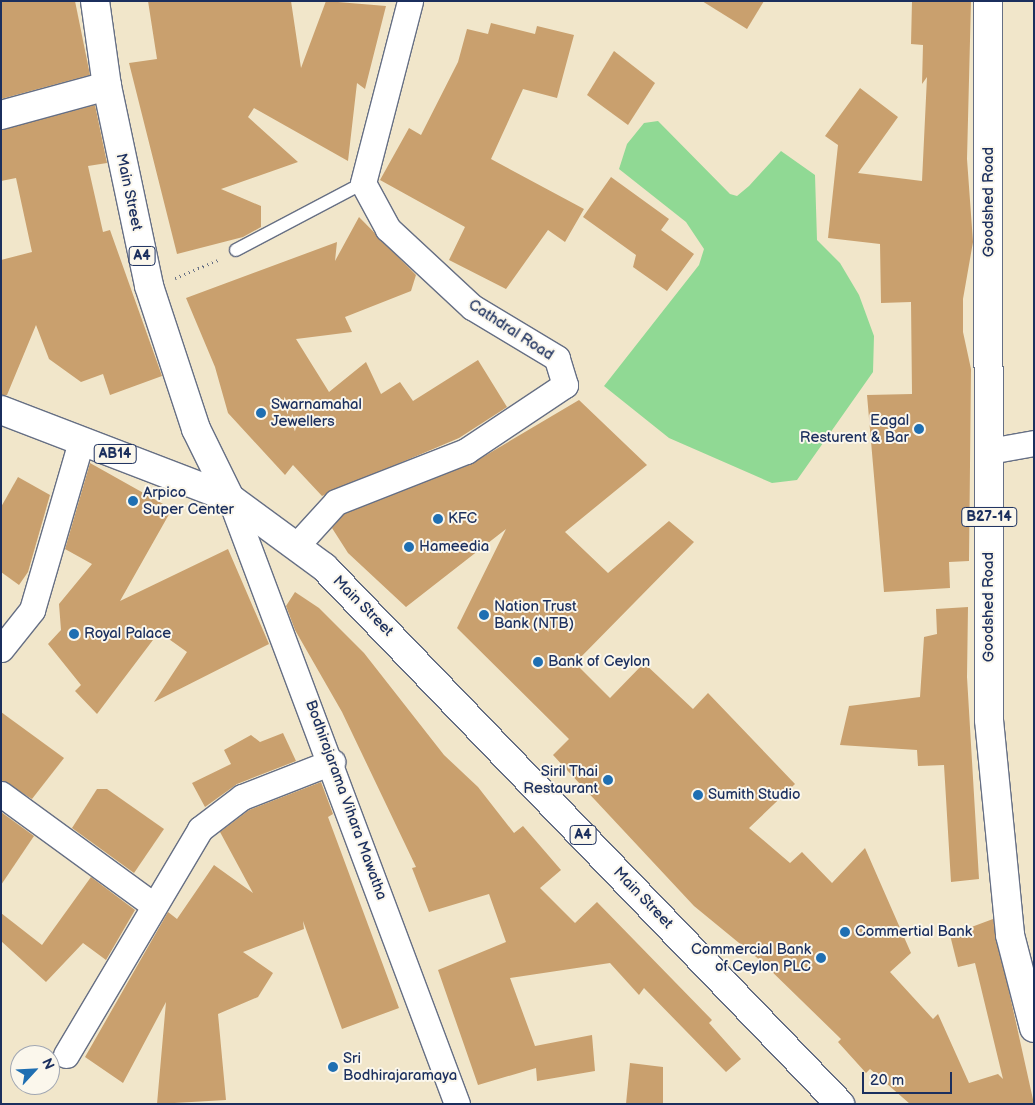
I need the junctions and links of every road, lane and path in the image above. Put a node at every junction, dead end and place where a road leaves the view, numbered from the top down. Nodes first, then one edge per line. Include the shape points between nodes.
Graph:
1 (95, 1) edge
2 (410, 1) edge
3 (988, 1) edge
4 (107, 86) junction
5 (1, 116) edge
6 (363, 183) junction
7 (236, 250) joint
8 (149, 286) junction
9 (1, 410) edge
10 (81, 441) junction
11 (1034, 443) edge
12 (989, 451) junction
13 (230, 498) junction
14 (296, 546) junction
15 (1, 649) edge
16 (332, 762) junction
17 (1, 794) edge
18 (153, 905) junction
19 (1034, 1028) edge
20 (66, 1054) dead end
21 (458, 1104) edge
22 (840, 1104) edge

1 - 4 main road, Main Street / A4
2 - 6 street
3 - 12 main road, Goodshed Road / B27-14
4 - 5 main road
4 - 8 main road, Main Street / A4
6 - 7 lane
6 - 14 street, Cathdral Road via 388,229 472,307 557,358 565,385 466,451 336,502
7 - 8 path via 199,271
8 - 13 main road, Main Street / A4 via 196,429
9 - 10 main road, AB14
10 - 13 main road, AB14
10 - 15 street via 32,610
11 - 12 street
12 - 19 main road, Goodshed Road / B27-14 via 989,720 1010,934
13 - 14 main road, Main Street / A4
13 - 16 street, Bodhirajarama Vihara Mawatha
14 - 22 main road, Main Street / A4 via 370,613
16 - 18 street via 242,797 200,829
16 - 21 street, Bodhirajarama Vihara Mawatha
17 - 18 street
18 - 20 street

